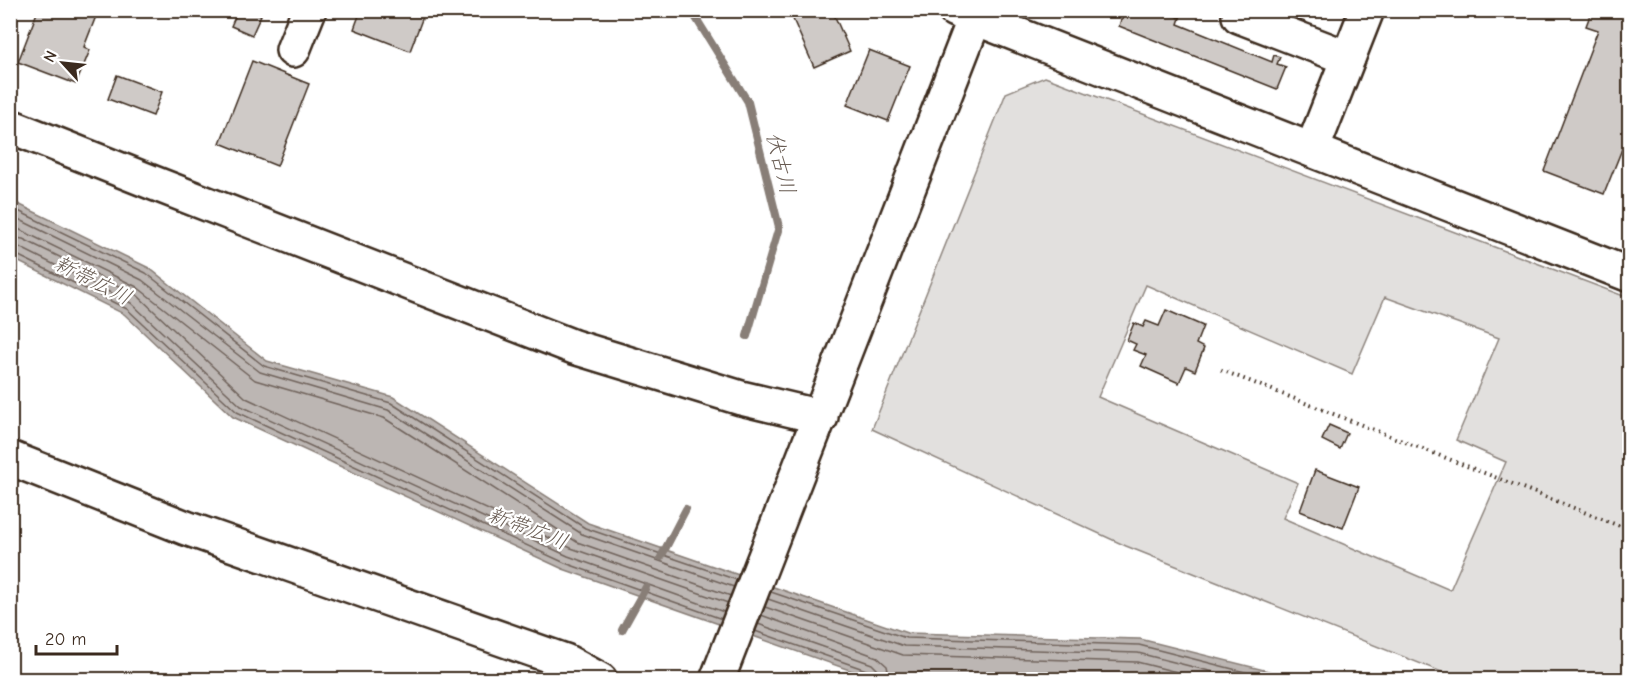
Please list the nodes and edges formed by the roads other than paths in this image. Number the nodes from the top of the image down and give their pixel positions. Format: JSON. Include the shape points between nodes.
{"nodes":[{"id":1,"x":309,"y":10,"type":"edge"},
{"id":2,"x":1241,"y":10,"type":"edge"},
{"id":3,"x":1367,"y":10,"type":"edge"},
{"id":4,"x":969,"y":13,"type":"edge"},
{"id":5,"x":293,"y":50,"type":"dead end"},
{"id":6,"x":1348,"y":58,"type":"junction"},
{"id":7,"x":10,"y":126,"type":"edge"},
{"id":8,"x":1312,"y":150,"type":"junction"},
{"id":9,"x":1629,"y":275,"type":"edge"},
{"id":10,"x":820,"y":417,"type":"junction"},
{"id":11,"x":10,"y":458,"type":"edge"},
{"id":12,"x":600,"y":680,"type":"edge"},
{"id":13,"x":717,"y":680,"type":"edge"}],
"edges":[{"from":1,"to":5,"type":"street"},
{"from":2,"to":6,"type":"street","via":[[1239,16]]},
{"from":3,"to":6,"type":"street"},
{"from":4,"to":8,"type":"street"},
{"from":4,"to":10,"type":"street"},
{"from":6,"to":8,"type":"street"},
{"from":7,"to":10,"type":"street","via":[[574,347],[741,398]]},
{"from":8,"to":9,"type":"street"},
{"from":10,"to":13,"type":"street"},
{"from":11,"to":12,"type":"street","via":[[186,528],[565,661]]}]}
